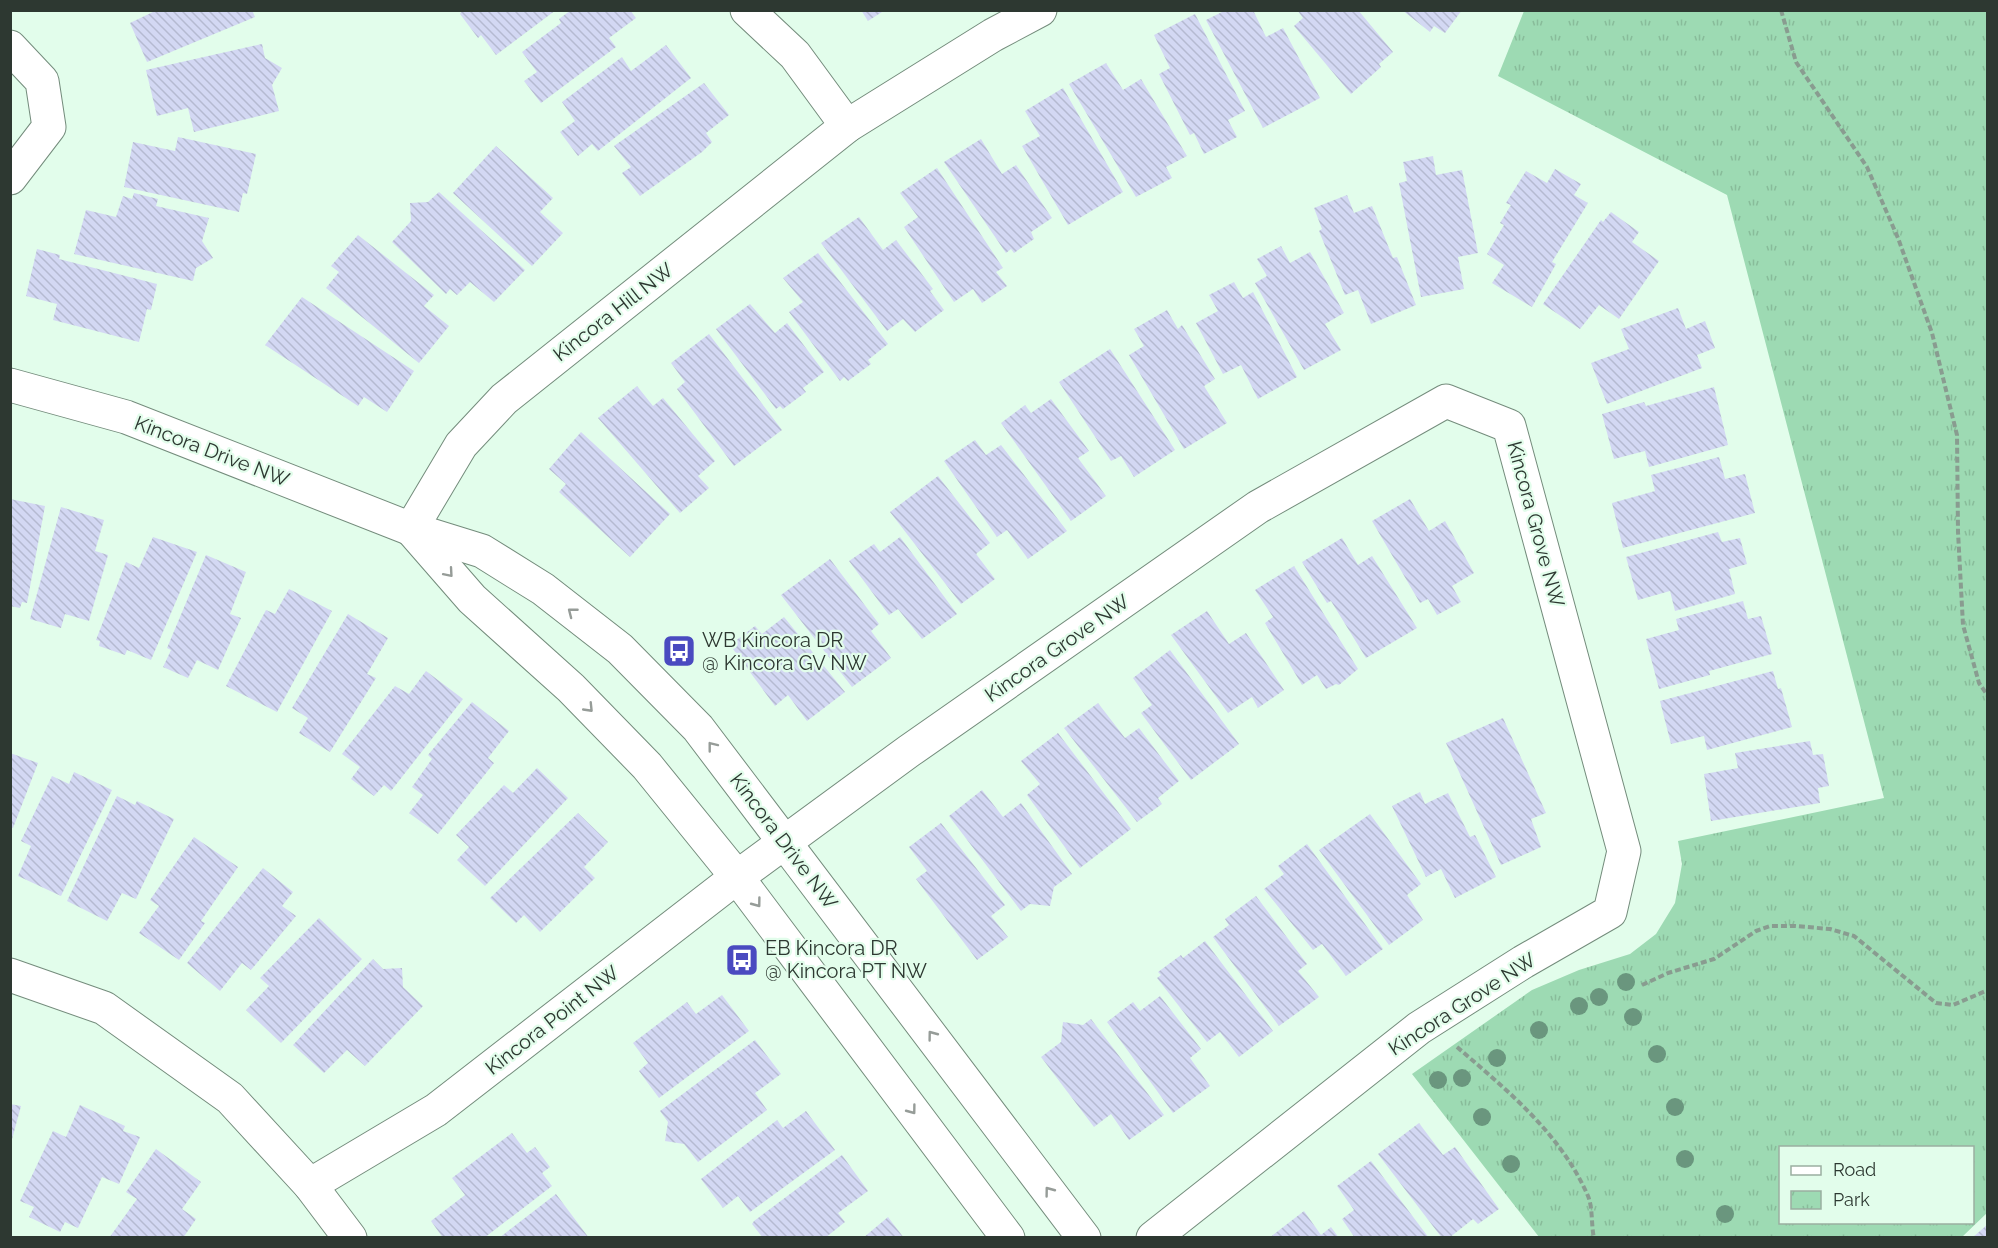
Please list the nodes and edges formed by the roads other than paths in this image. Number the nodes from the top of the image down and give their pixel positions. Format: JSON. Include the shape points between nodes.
{"nodes":[{"id":1,"x":747,"y":10,"type":"edge"},
{"id":2,"x":1041,"y":10,"type":"edge"},
{"id":3,"x":10,"y":47,"type":"edge"},
{"id":4,"x":847,"y":126,"type":"junction"},
{"id":5,"x":10,"y":178,"type":"edge"},
{"id":6,"x":10,"y":385,"type":"edge"},
{"id":7,"x":411,"y":529,"type":"junction"},
{"id":8,"x":786,"y":842,"type":"junction"},
{"id":9,"x":737,"y":876,"type":"junction"},
{"id":10,"x":10,"y":975,"type":"edge"},
{"id":11,"x":310,"y":1185,"type":"junction"},
{"id":12,"x":350,"y":1238,"type":"edge"},
{"id":13,"x":1008,"y":1238,"type":"edge"},
{"id":14,"x":1084,"y":1238,"type":"edge"},
{"id":15,"x":1153,"y":1238,"type":"edge"}],
"edges":[{"from":1,"to":4,"type":"street","via":[[795,55]]},
{"from":2,"to":4,"type":"street","name":"Kincora Hill NW","via":[[993,35]]},
{"from":3,"to":5,"type":"street","via":[[42,81],[49,127]]},
{"from":4,"to":7,"type":"street","name":"Kincora Hill NW","via":[[504,399],[461,445]]},
{"from":6,"to":7,"type":"street","name":"Kincora Drive NW","via":[[126,417]]},
{"from":8,"to":7,"type":"street","name":"Kincora Drive NW","one_way":true,"via":[[698,728],[620,649],[543,590],[482,551]]},
{"from":7,"to":9,"type":"street","name":"Kincora Drive NW","one_way":true,"via":[[472,599],[571,688],[646,766]]},
{"from":8,"to":9,"type":"street","name":"Kincora Point NW"},
{"from":14,"to":8,"type":"street","name":"Kincora Drive NW","one_way":true},
{"from":8,"to":15,"type":"street","name":"Kincora Grove NW","via":[[1258,507],[1446,401],[1509,426],[1624,850],[1610,912],[1419,1028]]},
{"from":9,"to":11,"type":"street","name":"Kincora Point NW","via":[[436,1110]]},
{"from":9,"to":13,"type":"street","name":"Kincora Drive NW","one_way":true},
{"from":10,"to":11,"type":"street","via":[[104,1008],[230,1098]]},
{"from":11,"to":12,"type":"street"}]}
